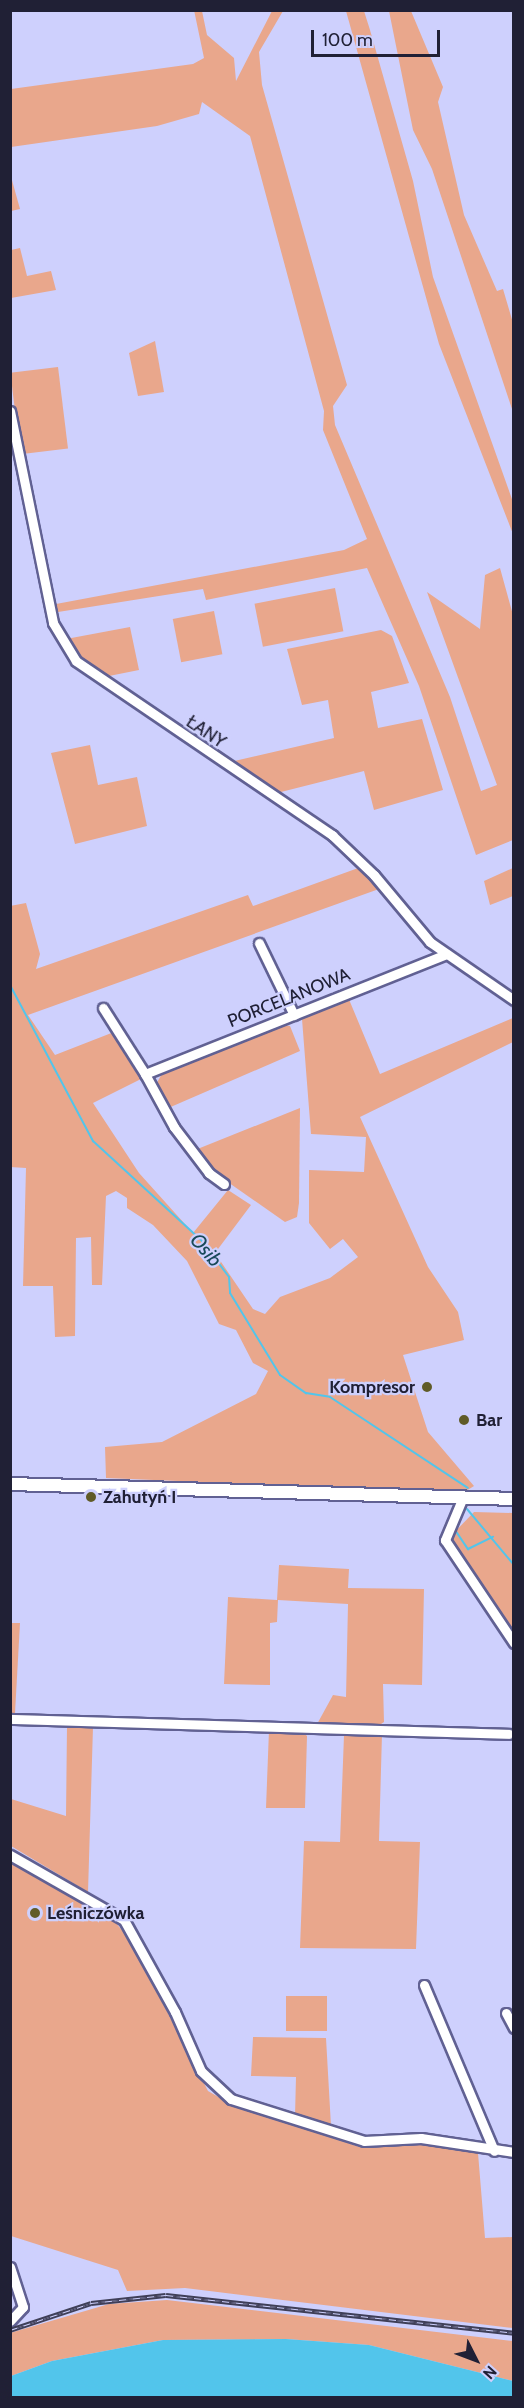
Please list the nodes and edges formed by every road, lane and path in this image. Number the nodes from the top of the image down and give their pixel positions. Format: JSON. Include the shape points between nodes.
{"nodes":[{"id":1,"x":10,"y":411,"type":"edge"},
{"id":2,"x":12,"y":422,"type":"edge"},
{"id":3,"x":259,"y":943,"type":"dead end"},
{"id":4,"x":446,"y":954,"type":"junction"},
{"id":5,"x":513,"y":1000,"type":"edge"},
{"id":6,"x":103,"y":1008,"type":"dead end"},
{"id":7,"x":294,"y":1015,"type":"junction"},
{"id":8,"x":145,"y":1074,"type":"junction"},
{"id":9,"x":224,"y":1184,"type":"dead end"},
{"id":10,"x":10,"y":1484,"type":"edge"},
{"id":11,"x":463,"y":1497,"type":"junction"},
{"id":12,"x":513,"y":1499,"type":"edge"},
{"id":13,"x":513,"y":1643,"type":"edge"},
{"id":14,"x":10,"y":1719,"type":"edge"},
{"id":15,"x":509,"y":1734,"type":"dead end"},
{"id":16,"x":10,"y":1855,"type":"edge"},
{"id":17,"x":424,"y":1985,"type":"dead end"},
{"id":18,"x":506,"y":2013,"type":"dead end"},
{"id":19,"x":513,"y":2028,"type":"edge"},
{"id":20,"x":494,"y":2151,"type":"junction"},
{"id":21,"x":513,"y":2152,"type":"edge"},
{"id":22,"x":10,"y":2267,"type":"edge"},
{"id":23,"x":10,"y":2321,"type":"edge"}],
"edges":[{"from":1,"to":2,"type":"street","name":"ŁANY"},
{"from":2,"to":4,"type":"street","name":"ŁANY","via":[[53,623],[76,661],[337,839]]},
{"from":3,"to":7,"type":"street"},
{"from":4,"to":5,"type":"street","name":"ŁANY"},
{"from":4,"to":7,"type":"street","name":"PORCELANOWA"},
{"from":6,"to":8,"type":"street"},
{"from":7,"to":8,"type":"street","name":"PORCELANOWA"},
{"from":8,"to":9,"type":"street","via":[[174,1127],[209,1173]]},
{"from":10,"to":11,"type":"main road"},
{"from":11,"to":12,"type":"main road"},
{"from":11,"to":13,"type":"street","via":[[445,1540]]},
{"from":14,"to":15,"type":"street"},
{"from":16,"to":20,"type":"street","via":[[124,1920],[175,2012],[201,2071],[217,2090],[347,2138],[421,2138]]},
{"from":17,"to":20,"type":"street"},
{"from":18,"to":19,"type":"street"},
{"from":20,"to":21,"type":"street"},
{"from":22,"to":23,"type":"street","via":[[23,2307]]}]}
